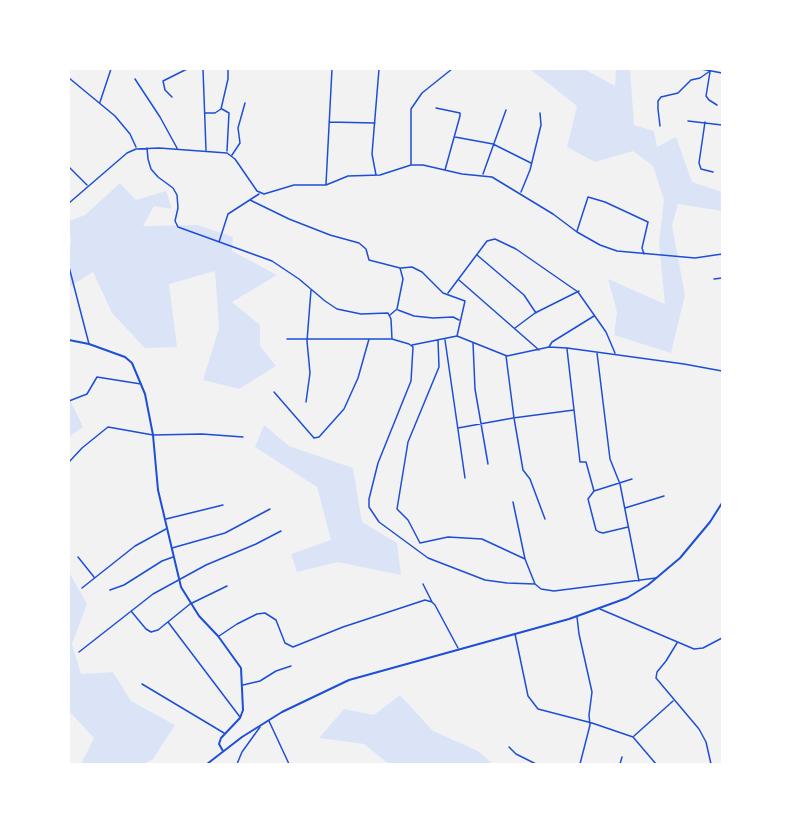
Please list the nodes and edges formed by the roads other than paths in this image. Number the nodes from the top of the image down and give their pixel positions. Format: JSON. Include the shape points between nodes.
{"nodes":[{"id":1,"x":111,"y":69,"type":"edge"},
{"id":2,"x":187,"y":69,"type":"edge"},
{"id":3,"x":203,"y":69,"type":"edge"},
{"id":4,"x":228,"y":69,"type":"edge"},
{"id":5,"x":332,"y":69,"type":"edge"},
{"id":6,"x":379,"y":69,"type":"edge"},
{"id":7,"x":452,"y":69,"type":"edge"},
{"id":8,"x":701,"y":69,"type":"edge"},
{"id":9,"x":708,"y":70,"type":"edge"},
{"id":10,"x":722,"y":73,"type":"edge"},
{"id":11,"x":69,"y":78,"type":"edge"},
{"id":12,"x":135,"y":79,"type":"dead end"},
{"id":13,"x":172,"y":97,"type":"dead end"},
{"id":14,"x":99,"y":103,"type":"junction"},
{"id":15,"x":244,"y":103,"type":"dead end"},
{"id":16,"x":717,"y":105,"type":"dead end"},
{"id":17,"x":436,"y":108,"type":"dead end"},
{"id":18,"x":221,"y":109,"type":"junction"},
{"id":19,"x":506,"y":110,"type":"dead end"},
{"id":20,"x":540,"y":112,"type":"dead end"},
{"id":21,"x":205,"y":113,"type":"junction"},
{"id":22,"x":688,"y":121,"type":"dead end"},
{"id":23,"x":328,"y":122,"type":"junction"},
{"id":24,"x":705,"y":122,"type":"junction"},
{"id":25,"x":376,"y":123,"type":"junction"},
{"id":26,"x":722,"y":125,"type":"edge"},
{"id":27,"x":660,"y":126,"type":"dead end"},
{"id":28,"x":454,"y":137,"type":"junction"},
{"id":29,"x":493,"y":144,"type":"junction"},
{"id":30,"x":147,"y":148,"type":"junction"},
{"id":31,"x":136,"y":149,"type":"junction"},
{"id":32,"x":178,"y":149,"type":"junction"},
{"id":33,"x":206,"y":151,"type":"junction"},
{"id":34,"x":227,"y":153,"type":"junction"},
{"id":35,"x":231,"y":156,"type":"junction"},
{"id":36,"x":531,"y":163,"type":"junction"},
{"id":37,"x":411,"y":165,"type":"junction"},
{"id":38,"x":69,"y":167,"type":"edge"},
{"id":39,"x":445,"y":170,"type":"junction"},
{"id":40,"x":713,"y":172,"type":"dead end"},
{"id":41,"x":376,"y":175,"type":"junction"},
{"id":42,"x":483,"y":175,"type":"junction"},
{"id":43,"x":326,"y":185,"type":"junction"},
{"id":44,"x":88,"y":186,"type":"junction"},
{"id":45,"x":260,"y":193,"type":"junction"},
{"id":46,"x":520,"y":193,"type":"junction"},
{"id":47,"x":250,"y":200,"type":"junction"},
{"id":48,"x":69,"y":203,"type":"edge"},
{"id":49,"x":577,"y":232,"type":"junction"},
{"id":50,"x":219,"y":242,"type":"junction"},
{"id":51,"x":644,"y":254,"type":"junction"},
{"id":52,"x":722,"y":254,"type":"edge"},
{"id":53,"x":477,"y":255,"type":"junction"},
{"id":54,"x":69,"y":267,"type":"edge"},
{"id":55,"x":400,"y":268,"type":"junction"},
{"id":56,"x":722,"y":278,"type":"edge"},
{"id":57,"x":458,"y":279,"type":"junction"},
{"id":58,"x":714,"y":279,"type":"dead end"},
{"id":59,"x":312,"y":289,"type":"junction"},
{"id":60,"x":578,"y":292,"type":"junction"},
{"id":61,"x":448,"y":293,"type":"junction"},
{"id":62,"x":397,"y":309,"type":"junction"},
{"id":63,"x":536,"y":313,"type":"junction"},
{"id":64,"x":390,"y":315,"type":"junction"},
{"id":65,"x":595,"y":315,"type":"junction"},
{"id":66,"x":460,"y":321,"type":"junction"},
{"id":67,"x":514,"y":328,"type":"junction"},
{"id":68,"x":457,"y":336,"type":"junction"},
{"id":69,"x":287,"y":339,"type":"dead end"},
{"id":70,"x":369,"y":339,"type":"junction"},
{"id":71,"x":392,"y":339,"type":"junction"},
{"id":72,"x":445,"y":339,"type":"junction"},
{"id":73,"x":69,"y":340,"type":"edge"},
{"id":74,"x":307,"y":340,"type":"junction"},
{"id":75,"x":438,"y":340,"type":"junction"},
{"id":76,"x":472,"y":342,"type":"junction"},
{"id":77,"x":89,"y":344,"type":"junction"},
{"id":78,"x":411,"y":345,"type":"junction"},
{"id":79,"x":549,"y":347,"type":"junction"},
{"id":80,"x":567,"y":348,"type":"junction"},
{"id":81,"x":539,"y":350,"type":"junction"},
{"id":82,"x":597,"y":352,"type":"junction"},
{"id":83,"x":615,"y":354,"type":"junction"},
{"id":84,"x":506,"y":355,"type":"junction"},
{"id":85,"x":722,"y":371,"type":"edge"},
{"id":86,"x":142,"y":384,"type":"junction"},
{"id":87,"x":274,"y":392,"type":"dead end"},
{"id":88,"x":69,"y":401,"type":"edge"},
{"id":89,"x":306,"y":402,"type":"dead end"},
{"id":90,"x":574,"y":410,"type":"junction"},
{"id":91,"x":513,"y":418,"type":"junction"},
{"id":92,"x":481,"y":423,"type":"junction"},
{"id":93,"x":457,"y":428,"type":"junction"},
{"id":94,"x":153,"y":435,"type":"junction"},
{"id":95,"x":243,"y":437,"type":"dead end"},
{"id":96,"x":69,"y":462,"type":"edge"},
{"id":97,"x":488,"y":464,"type":"dead end"},
{"id":98,"x":465,"y":478,"type":"dead end"},
{"id":99,"x":632,"y":479,"type":"dead end"},
{"id":100,"x":620,"y":484,"type":"junction"},
{"id":101,"x":594,"y":491,"type":"junction"},
{"id":102,"x":664,"y":496,"type":"dead end"},
{"id":103,"x":513,"y":502,"type":"dead end"},
{"id":104,"x":722,"y":504,"type":"edge"},
{"id":105,"x":223,"y":505,"type":"dead end"},
{"id":106,"x":625,"y":508,"type":"junction"},
{"id":107,"x":270,"y":509,"type":"dead end"},
{"id":108,"x":165,"y":519,"type":"junction"},
{"id":109,"x":544,"y":519,"type":"dead end"},
{"id":110,"x":629,"y":527,"type":"junction"},
{"id":111,"x":166,"y":529,"type":"junction"},
{"id":112,"x":281,"y":531,"type":"dead end"},
{"id":113,"x":171,"y":548,"type":"junction"},
{"id":114,"x":78,"y":557,"type":"dead end"},
{"id":115,"x":173,"y":557,"type":"junction"},
{"id":116,"x":525,"y":559,"type":"junction"},
{"id":117,"x":95,"y":578,"type":"junction"},
{"id":118,"x":657,"y":578,"type":"junction"},
{"id":119,"x":179,"y":579,"type":"junction"},
{"id":120,"x":639,"y":581,"type":"junction"},
{"id":121,"x":423,"y":584,"type":"dead end"},
{"id":122,"x":535,"y":584,"type":"junction"},
{"id":123,"x":227,"y":586,"type":"dead end"},
{"id":124,"x":82,"y":588,"type":"dead end"},
{"id":125,"x":110,"y":590,"type":"dead end"},
{"id":126,"x":432,"y":602,"type":"junction"},
{"id":127,"x":190,"y":604,"type":"junction"},
{"id":128,"x":600,"y":609,"type":"junction"},
{"id":129,"x":131,"y":611,"type":"junction"},
{"id":130,"x":577,"y":616,"type":"junction"},
{"id":131,"x":168,"y":622,"type":"junction"},
{"id":132,"x":515,"y":634,"type":"junction"},
{"id":133,"x":218,"y":636,"type":"junction"},
{"id":134,"x":722,"y":638,"type":"edge"},
{"id":135,"x":677,"y":643,"type":"junction"},
{"id":136,"x":459,"y":649,"type":"junction"},
{"id":137,"x":79,"y":652,"type":"dead end"},
{"id":138,"x":291,"y":666,"type":"dead end"},
{"id":139,"x":142,"y":684,"type":"dead end"},
{"id":140,"x":243,"y":685,"type":"junction"},
{"id":141,"x":674,"y":700,"type":"junction"},
{"id":142,"x":240,"y":718,"type":"junction"},
{"id":143,"x":268,"y":720,"type":"junction"},
{"id":144,"x":590,"y":722,"type":"junction"},
{"id":145,"x":262,"y":723,"type":"junction"},
{"id":146,"x":224,"y":733,"type":"junction"},
{"id":147,"x":633,"y":737,"type":"junction"},
{"id":148,"x":509,"y":747,"type":"dead end"},
{"id":149,"x":223,"y":751,"type":"junction"},
{"id":150,"x":622,"y":757,"type":"dead end"},
{"id":151,"x":207,"y":764,"type":"edge"},
{"id":152,"x":237,"y":764,"type":"edge"},
{"id":153,"x":289,"y":764,"type":"edge"},
{"id":154,"x":536,"y":764,"type":"edge"},
{"id":155,"x":580,"y":764,"type":"edge"},
{"id":156,"x":620,"y":764,"type":"edge"},
{"id":157,"x":656,"y":764,"type":"edge"},
{"id":158,"x":711,"y":764,"type":"edge"}],
"edges":[{"from":1,"to":14,"type":"street"},
{"from":2,"to":13,"type":"street","via":[[163,81]]},
{"from":3,"to":21,"type":"street"},
{"from":4,"to":18,"type":"street"},
{"from":5,"to":23,"type":"street"},
{"from":6,"to":25,"type":"street"},
{"from":7,"to":37,"type":"street","via":[[422,93],[411,109]]},
{"from":8,"to":9,"type":"street"},
{"from":9,"to":10,"type":"street"},
{"from":9,"to":16,"type":"street","via":[[706,96]]},
{"from":9,"to":27,"type":"street","via":[[678,93],[661,97]]},
{"from":11,"to":14,"type":"street"},
{"from":12,"to":32,"type":"street"},
{"from":14,"to":31,"type":"street","via":[[130,134]]},
{"from":15,"to":35,"type":"street","via":[[238,128],[240,143]]},
{"from":17,"to":28,"type":"street","via":[[460,113]]},
{"from":18,"to":21,"type":"street"},
{"from":18,"to":34,"type":"street","via":[[229,113]]},
{"from":19,"to":29,"type":"street"},
{"from":20,"to":36,"type":"street","via":[[541,125]]},
{"from":21,"to":33,"type":"street"},
{"from":22,"to":24,"type":"street"},
{"from":23,"to":25,"type":"street"},
{"from":23,"to":43,"type":"street"},
{"from":24,"to":26,"type":"street"},
{"from":24,"to":40,"type":"street","via":[[699,163],[700,169]]},
{"from":25,"to":41,"type":"street","via":[[372,154]]},
{"from":28,"to":29,"type":"street"},
{"from":28,"to":39,"type":"street"},
{"from":29,"to":36,"type":"street"},
{"from":29,"to":42,"type":"street"},
{"from":30,"to":31,"type":"street"},
{"from":30,"to":32,"type":"street"},
{"from":30,"to":50,"type":"street","via":[[151,169],[177,195],[178,227]]},
{"from":31,"to":44,"type":"street"},
{"from":32,"to":33,"type":"street"},
{"from":33,"to":34,"type":"street"},
{"from":34,"to":35,"type":"street"},
{"from":35,"to":45,"type":"street"},
{"from":36,"to":46,"type":"street"},
{"from":37,"to":39,"type":"street"},
{"from":37,"to":41,"type":"street"},
{"from":38,"to":44,"type":"street"},
{"from":39,"to":42,"type":"street"},
{"from":41,"to":43,"type":"street","via":[[348,176]]},
{"from":42,"to":46,"type":"street"},
{"from":43,"to":45,"type":"street","via":[[294,185]]},
{"from":44,"to":48,"type":"street"},
{"from":45,"to":47,"type":"street"},
{"from":46,"to":49,"type":"street"},
{"from":47,"to":50,"type":"street","via":[[228,214]]},
{"from":47,"to":55,"type":"street","via":[[330,236],[359,243],[369,260]]},
{"from":49,"to":51,"type":"street","via":[[617,251]]},
{"from":49,"to":51,"type":"street","via":[[588,197],[605,202],[648,222]]},
{"from":50,"to":59,"type":"street","via":[[272,261]]},
{"from":51,"to":52,"type":"street","via":[[695,258]]},
{"from":53,"to":57,"type":"street"},
{"from":53,"to":60,"type":"street","via":[[487,241],[495,239]]},
{"from":53,"to":63,"type":"street","via":[[524,295]]},
{"from":54,"to":77,"type":"street"},
{"from":55,"to":61,"type":"street","via":[[412,267],[422,272],[443,293]]},
{"from":55,"to":62,"type":"street","via":[[403,279]]},
{"from":56,"to":58,"type":"street"},
{"from":57,"to":61,"type":"street"},
{"from":57,"to":67,"type":"street"},
{"from":59,"to":64,"type":"street","via":[[329,304],[349,313]]},
{"from":59,"to":74,"type":"street"},
{"from":60,"to":63,"type":"street"},
{"from":60,"to":65,"type":"street"},
{"from":61,"to":66,"type":"street","via":[[465,301]]},
{"from":62,"to":64,"type":"street"},
{"from":62,"to":66,"type":"street","via":[[414,316],[453,317]]},
{"from":63,"to":67,"type":"street"},
{"from":64,"to":71,"type":"street"},
{"from":65,"to":79,"type":"street"},
{"from":65,"to":83,"type":"street"},
{"from":66,"to":68,"type":"street"},
{"from":67,"to":81,"type":"street"},
{"from":68,"to":72,"type":"street"},
{"from":68,"to":76,"type":"street"},
{"from":69,"to":74,"type":"street"},
{"from":70,"to":71,"type":"street"},
{"from":70,"to":74,"type":"street"},
{"from":70,"to":87,"type":"street","via":[[344,409],[318,437],[314,438]]},
{"from":71,"to":78,"type":"street"},
{"from":72,"to":75,"type":"street"},
{"from":72,"to":93,"type":"street"},
{"from":73,"to":77,"type":"main road"},
{"from":74,"to":89,"type":"street","via":[[310,373]]},
{"from":75,"to":78,"type":"street"},
{"from":75,"to":116,"type":"street","via":[[439,368],[408,442],[397,509],[420,543],[448,537],[482,539]]},
{"from":76,"to":84,"type":"street"},
{"from":76,"to":92,"type":"street"},
{"from":77,"to":86,"type":"main road","via":[[125,357]]},
{"from":78,"to":122,"type":"street","via":[[411,381],[378,464],[369,507],[379,522],[428,558],[485,580]]},
{"from":79,"to":80,"type":"street"},
{"from":79,"to":81,"type":"street"},
{"from":80,"to":82,"type":"street"},
{"from":80,"to":90,"type":"street"},
{"from":81,"to":84,"type":"street"},
{"from":82,"to":83,"type":"street"},
{"from":82,"to":100,"type":"street","via":[[610,459]]},
{"from":83,"to":85,"type":"street"},
{"from":84,"to":91,"type":"street"},
{"from":86,"to":88,"type":"street","via":[[97,377],[87,394]]},
{"from":86,"to":94,"type":"main road"},
{"from":90,"to":91,"type":"street"},
{"from":90,"to":101,"type":"street","via":[[580,462],[586,462]]},
{"from":91,"to":92,"type":"street"},
{"from":91,"to":109,"type":"street","via":[[523,470]]},
{"from":92,"to":93,"type":"street"},
{"from":92,"to":97,"type":"street"},
{"from":93,"to":98,"type":"street"},
{"from":94,"to":95,"type":"street"},
{"from":94,"to":96,"type":"street","via":[[108,427]]},
{"from":94,"to":108,"type":"main road"},
{"from":99,"to":100,"type":"street"},
{"from":100,"to":101,"type":"street"},
{"from":100,"to":106,"type":"street"},
{"from":101,"to":110,"type":"street","via":[[588,499],[596,530],[603,533]]},
{"from":102,"to":106,"type":"street"},
{"from":103,"to":116,"type":"street"},
{"from":104,"to":118,"type":"main road","via":[[696,540]]},
{"from":105,"to":108,"type":"street"},
{"from":106,"to":110,"type":"street"},
{"from":107,"to":113,"type":"street","via":[[225,533]]},
{"from":108,"to":111,"type":"main road"},
{"from":110,"to":120,"type":"street"},
{"from":111,"to":113,"type":"main road"},
{"from":111,"to":117,"type":"street","via":[[135,546]]},
{"from":112,"to":119,"type":"street"},
{"from":113,"to":115,"type":"main road"},
{"from":114,"to":117,"type":"street"},
{"from":115,"to":119,"type":"main road"},
{"from":115,"to":125,"type":"street"},
{"from":116,"to":122,"type":"street"},
{"from":117,"to":124,"type":"street"},
{"from":118,"to":120,"type":"street"},
{"from":118,"to":128,"type":"main road"},
{"from":119,"to":127,"type":"main road"},
{"from":119,"to":129,"type":"street"},
{"from":120,"to":122,"type":"street","via":[[554,591]]},
{"from":121,"to":126,"type":"street"},
{"from":123,"to":127,"type":"street"},
{"from":126,"to":133,"type":"street","via":[[411,603],[293,647],[285,643],[276,620],[265,613]]},
{"from":126,"to":136,"type":"street"},
{"from":127,"to":131,"type":"street"},
{"from":127,"to":133,"type":"main road"},
{"from":128,"to":130,"type":"main road"},
{"from":128,"to":135,"type":"street"},
{"from":129,"to":131,"type":"street","via":[[151,632]]},
{"from":129,"to":137,"type":"street"},
{"from":130,"to":132,"type":"main road"},
{"from":130,"to":144,"type":"street","via":[[591,685]]},
{"from":131,"to":142,"type":"street"},
{"from":132,"to":136,"type":"main road"},
{"from":132,"to":144,"type":"street","via":[[528,696],[538,709]]},
{"from":133,"to":140,"type":"main road","via":[[239,664]]},
{"from":134,"to":135,"type":"street","via":[[703,648]]},
{"from":135,"to":141,"type":"street","via":[[656,675]]},
{"from":136,"to":143,"type":"main road","via":[[349,681]]},
{"from":138,"to":140,"type":"street"},
{"from":139,"to":146,"type":"street"},
{"from":140,"to":142,"type":"main road"},
{"from":141,"to":147,"type":"street"},
{"from":141,"to":158,"type":"street","via":[[699,729]]},
{"from":142,"to":146,"type":"main road"},
{"from":143,"to":145,"type":"main road"},
{"from":143,"to":153,"type":"street"},
{"from":144,"to":147,"type":"street"},
{"from":144,"to":155,"type":"street"},
{"from":145,"to":149,"type":"main road"},
{"from":145,"to":152,"type":"street"},
{"from":146,"to":149,"type":"main road","via":[[219,741]]},
{"from":147,"to":157,"type":"street"},
{"from":148,"to":154,"type":"street"},
{"from":149,"to":151,"type":"main road"},
{"from":150,"to":156,"type":"street"}]}
